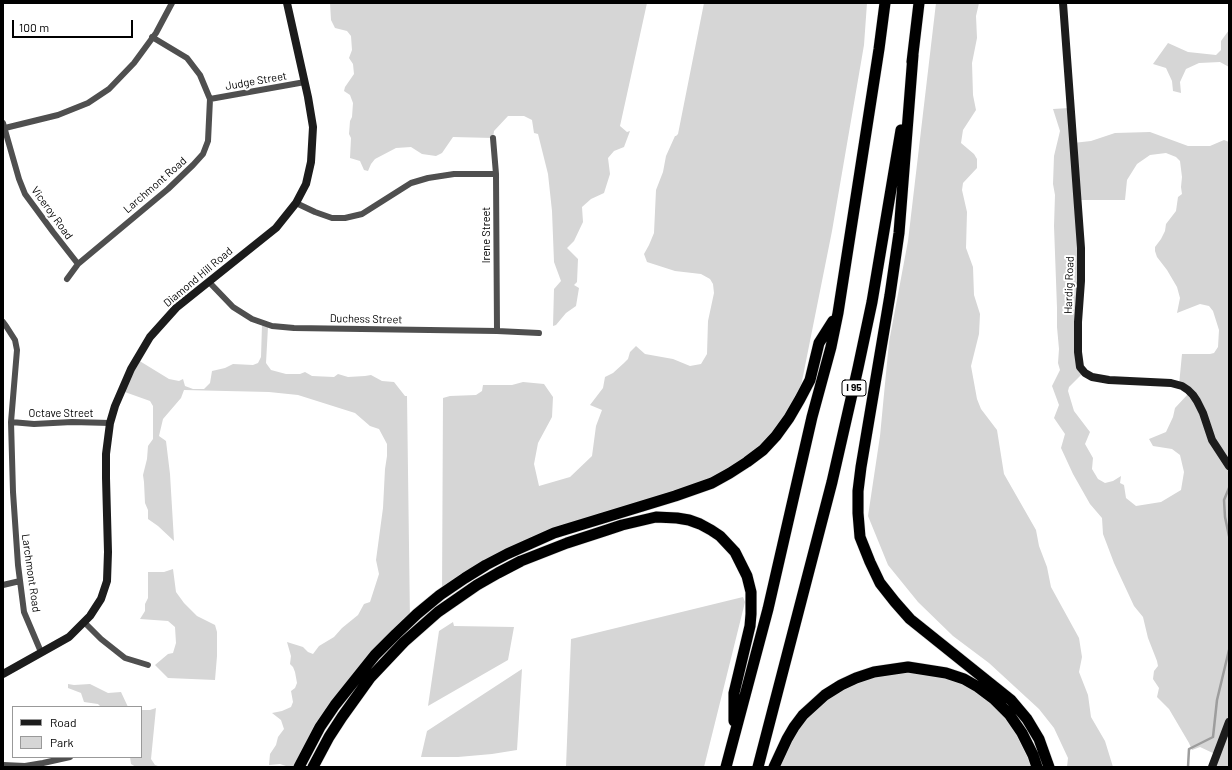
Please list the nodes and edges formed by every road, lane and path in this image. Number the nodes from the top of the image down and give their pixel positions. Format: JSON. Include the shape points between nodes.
{"nodes":[{"id":1,"x":172,"y":3,"type":"edge"},
{"id":2,"x":287,"y":3,"type":"edge"},
{"id":3,"x":885,"y":3,"type":"edge"},
{"id":4,"x":919,"y":3,"type":"edge"},
{"id":5,"x":1063,"y":3,"type":"edge"},
{"id":6,"x":152,"y":37,"type":"junction"},
{"id":7,"x":913,"y":55,"type":"junction"},
{"id":8,"x":305,"y":82,"type":"junction"},
{"id":9,"x":210,"y":99,"type":"junction"},
{"id":10,"x":4,"y":126,"type":"edge"},
{"id":11,"x":493,"y":138,"type":"dead end"},
{"id":12,"x":496,"y":174,"type":"junction"},
{"id":13,"x":296,"y":203,"type":"junction"},
{"id":14,"x":78,"y":264,"type":"junction"},
{"id":15,"x":67,"y":279,"type":"dead end"},
{"id":16,"x":209,"y":282,"type":"junction"},
{"id":17,"x":838,"y":314,"type":"junction"},
{"id":18,"x":3,"y":322,"type":"edge"},
{"id":19,"x":497,"y":331,"type":"junction"},
{"id":20,"x":539,"y":333,"type":"dead end"},
{"id":21,"x":11,"y":422,"type":"junction"},
{"id":22,"x":110,"y":423,"type":"junction"},
{"id":23,"x":1229,"y":466,"type":"edge"},
{"id":24,"x":20,"y":581,"type":"junction"},
{"id":25,"x":3,"y":585,"type":"edge"},
{"id":26,"x":84,"y":622,"type":"junction"},
{"id":27,"x":41,"y":652,"type":"junction"},
{"id":28,"x":148,"y":665,"type":"dead end"},
{"id":29,"x":3,"y":674,"type":"edge"},
{"id":30,"x":1229,"y":722,"type":"edge"},
{"id":31,"x":734,"y":736,"type":"junction"},
{"id":32,"x":66,"y":758,"type":"edge"},
{"id":33,"x":3,"y":765,"type":"edge"},
{"id":34,"x":299,"y":767,"type":"edge"},
{"id":35,"x":313,"y":767,"type":"edge"},
{"id":36,"x":726,"y":767,"type":"edge"},
{"id":37,"x":758,"y":767,"type":"edge"},
{"id":38,"x":774,"y":767,"type":"edge"},
{"id":39,"x":1037,"y":767,"type":"edge"},
{"id":40,"x":1048,"y":767,"type":"edge"},
{"id":41,"x":1212,"y":767,"type":"edge"}],
"edges":[{"from":1,"to":6,"type":"street"},
{"from":2,"to":8,"type":"street","name":"Diamond Hill Road"},
{"from":3,"to":17,"type":"highway"},
{"from":4,"to":7,"type":"highway","number":"I 95"},
{"from":5,"to":23,"type":"street","name":"Hardig Road","via":[[1082,260],[1078,352],[1080,367],[1092,377],[1182,386],[1197,401],[1212,440]]},
{"from":6,"to":9,"type":"street","name":"Larchmont Road","via":[[187,58],[200,75]]},
{"from":6,"to":10,"type":"street","via":[[134,63],[114,84],[88,103],[58,115]]},
{"from":7,"to":37,"type":"highway","number":"I 95","via":[[872,302],[858,368],[832,482]]},
{"from":7,"to":40,"type":"highway","via":[[899,228],[858,490],[860,536],[880,583],[895,602],[910,619],[1011,700],[1039,739]]},
{"from":8,"to":9,"type":"street","name":"Judge Street"},
{"from":8,"to":13,"type":"street","name":"Diamond Hill Road","via":[[313,127],[311,162],[306,184]]},
{"from":9,"to":14,"type":"street","name":"Larchmont Road","via":[[208,141],[202,154],[168,189]]},
{"from":10,"to":14,"type":"street","name":"Viceroy Road","via":[[25,194]]},
{"from":11,"to":12,"type":"street","name":"Irene Street"},
{"from":12,"to":13,"type":"street","via":[[454,174],[428,178],[411,183],[362,214],[345,218],[332,218]]},
{"from":12,"to":19,"type":"street","name":"Irene Street"},
{"from":13,"to":16,"type":"street","name":"Diamond Hill Road","via":[[276,228]]},
{"from":14,"to":15,"type":"street","name":"Larchmont Road"},
{"from":16,"to":19,"type":"street","name":"Duchess Street","via":[[233,307],[252,319],[272,326]]},
{"from":16,"to":22,"type":"street","name":"Diamond Hill Road","via":[[176,308],[150,337],[131,369]]},
{"from":17,"to":31,"type":"highway","via":[[768,609]]},
{"from":17,"to":34,"type":"highway","via":[[819,344],[810,380],[800,399],[776,436],[763,450],[712,483],[554,533],[507,554],[440,595],[375,655],[320,727]]},
{"from":18,"to":21,"type":"street","name":"Larchmont Road","via":[[15,340],[17,350]]},
{"from":19,"to":20,"type":"street","name":"Duchess Street"},
{"from":21,"to":22,"type":"street","name":"Octave Street"},
{"from":21,"to":24,"type":"street","name":"Larchmont Road"},
{"from":22,"to":26,"type":"street","name":"Diamond Hill Road","via":[[106,454],[107,581],[101,599]]},
{"from":24,"to":25,"type":"street"},
{"from":24,"to":27,"type":"street","name":"Larchmont Road","via":[[24,612]]},
{"from":26,"to":27,"type":"street","name":"Diamond Hill Road","via":[[69,637]]},
{"from":26,"to":28,"type":"street","via":[[125,658]]},
{"from":27,"to":29,"type":"street","name":"Diamond Hill Road"},
{"from":30,"to":41,"type":"street"},
{"from":31,"to":35,"type":"highway","via":[[734,693],[751,614],[751,592],[747,576],[735,552],[711,530],[689,520],[656,517],[606,530],[521,561],[477,585],[438,612],[404,642],[370,678],[342,717]]},
{"from":31,"to":36,"type":"highway"},
{"from":32,"to":33,"type":"street","via":[[25,766]]},
{"from":38,"to":39,"type":"highway","via":[[794,727],[825,695],[856,678],[874,672],[908,667],[946,673],[964,679],[994,698],[1022,732]]}]}
